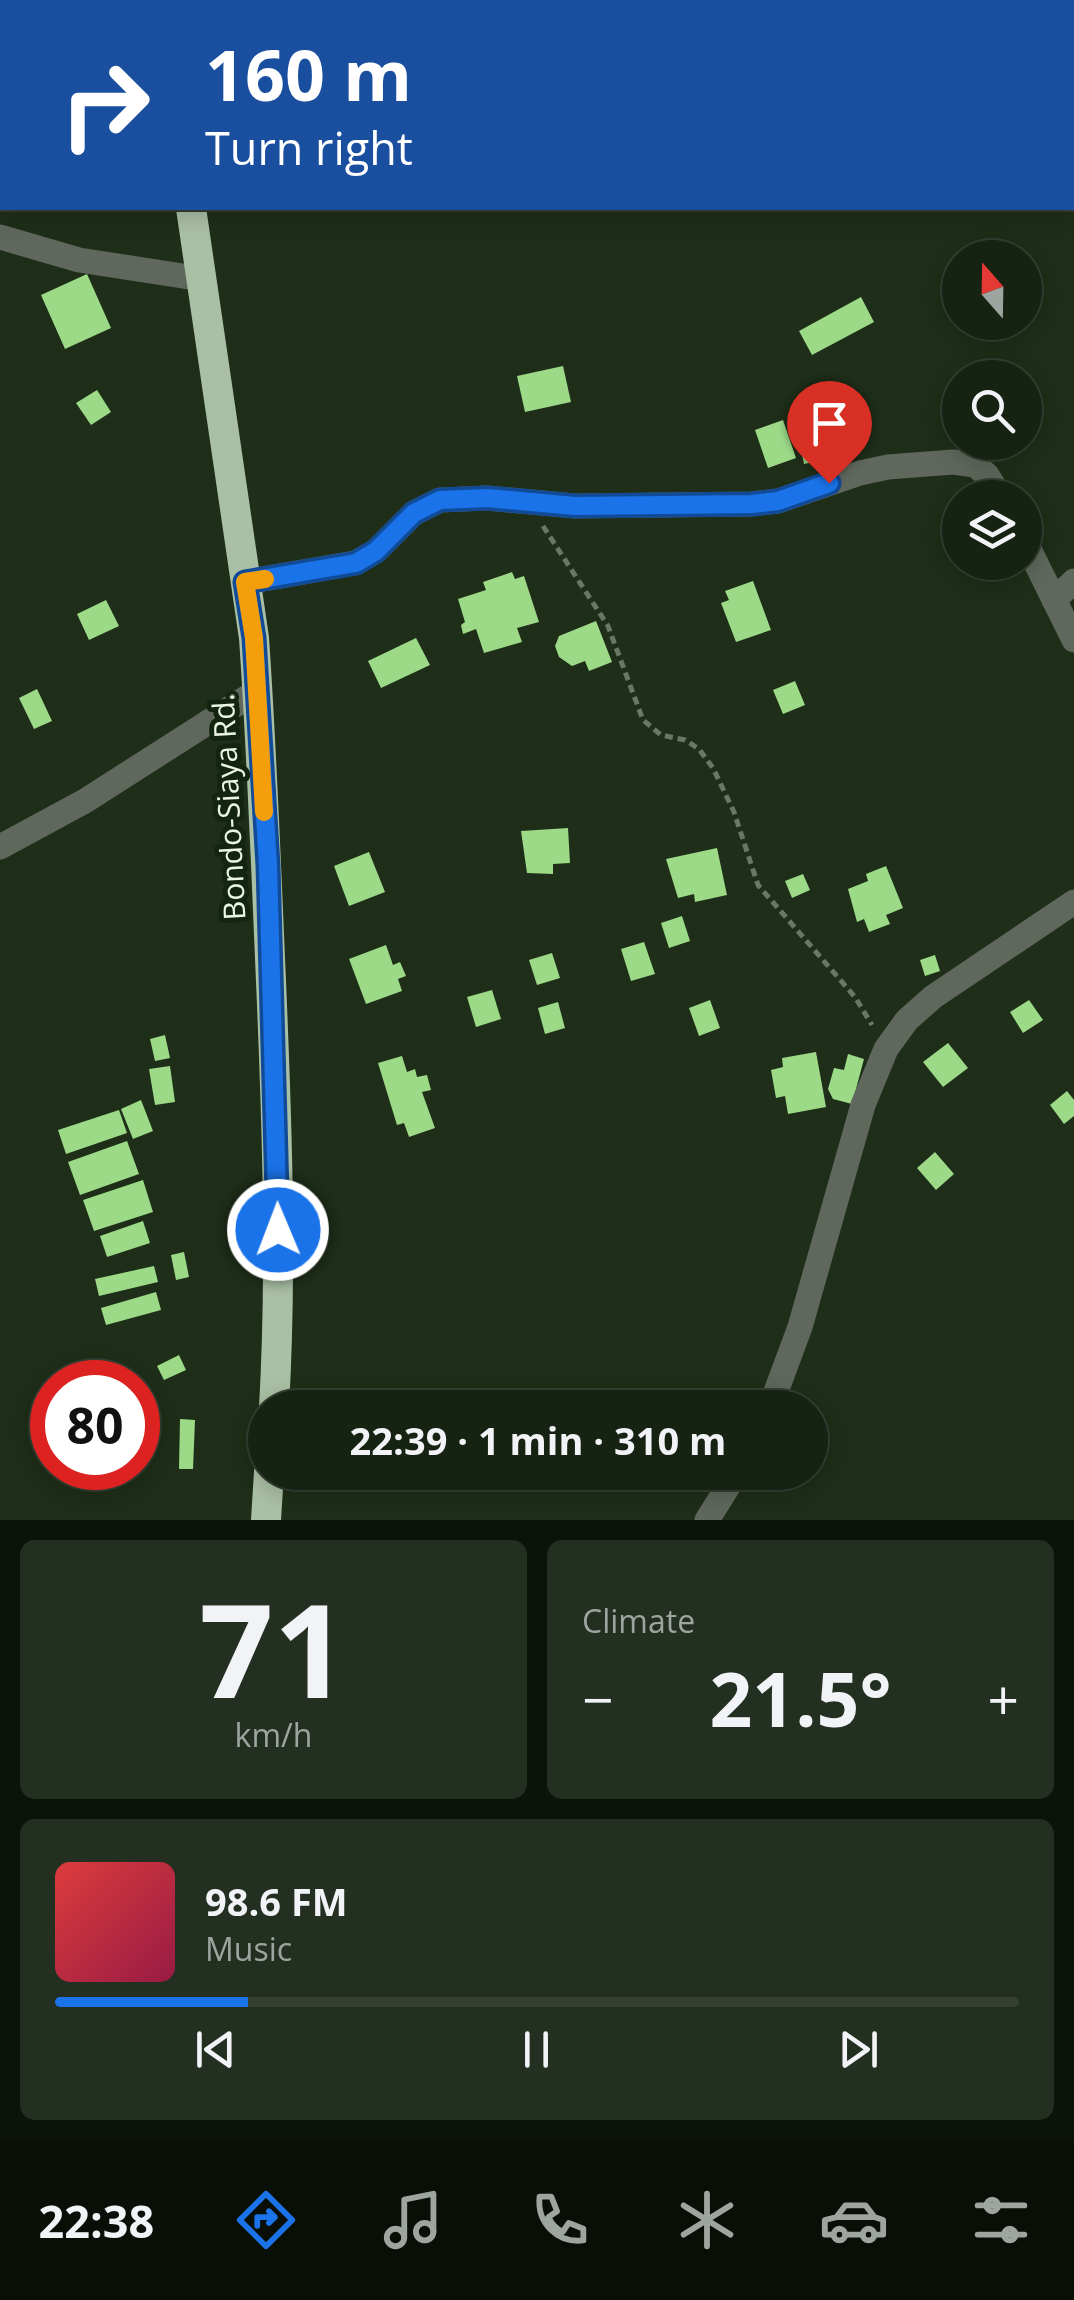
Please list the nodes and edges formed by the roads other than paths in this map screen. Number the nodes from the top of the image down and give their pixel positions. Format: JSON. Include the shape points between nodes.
{"nodes":[{"id":1,"x":191,"y":210,"type":"edge"},
{"id":2,"x":0,"y":237,"type":"edge"},
{"id":3,"x":202,"y":279,"type":"junction"},
{"id":4,"x":990,"y":480,"type":"edge"},
{"id":5,"x":1042,"y":575,"type":"edge"},
{"id":6,"x":1074,"y":581,"type":"edge"},
{"id":7,"x":245,"y":582,"type":"junction"},
{"id":8,"x":1054,"y":600,"type":"junction"},
{"id":9,"x":1074,"y":640,"type":"edge"},
{"id":10,"x":257,"y":691,"type":"junction"},
{"id":11,"x":0,"y":847,"type":"edge"},
{"id":12,"x":1074,"y":902,"type":"edge"},
{"id":13,"x":274,"y":1390,"type":"edge"},
{"id":14,"x":777,"y":1390,"type":"edge"},
{"id":15,"x":268,"y":1490,"type":"edge"},
{"id":16,"x":725,"y":1490,"type":"edge"},
{"id":17,"x":266,"y":1520,"type":"edge"},
{"id":18,"x":706,"y":1520,"type":"edge"}],
"edges":[{"from":1,"to":3,"type":"highway","name":"Bondo-Siaya Rd."},
{"from":2,"to":3,"type":"street","via":[[79,260]]},
{"from":3,"to":7,"type":"highway","name":"Bondo-Siaya Rd."},
{"from":4,"to":7,"type":"street","via":[[975,464],[953,462],[888,467],[752,504],[440,500],[414,513],[356,563]]},
{"from":5,"to":8,"type":"street"},
{"from":6,"to":8,"type":"street"},
{"from":7,"to":10,"type":"highway","name":"Bondo-Siaya Rd."},
{"from":8,"to":9,"type":"street"},
{"from":10,"to":11,"type":"street"},
{"from":10,"to":13,"type":"highway","name":"Bondo-Siaya Rd.","via":[[275,1090]]},
{"from":12,"to":14,"type":"street","via":[[933,997],[886,1049],[863,1104]]},
{"from":15,"to":17,"type":"highway"},
{"from":16,"to":18,"type":"street"}]}
